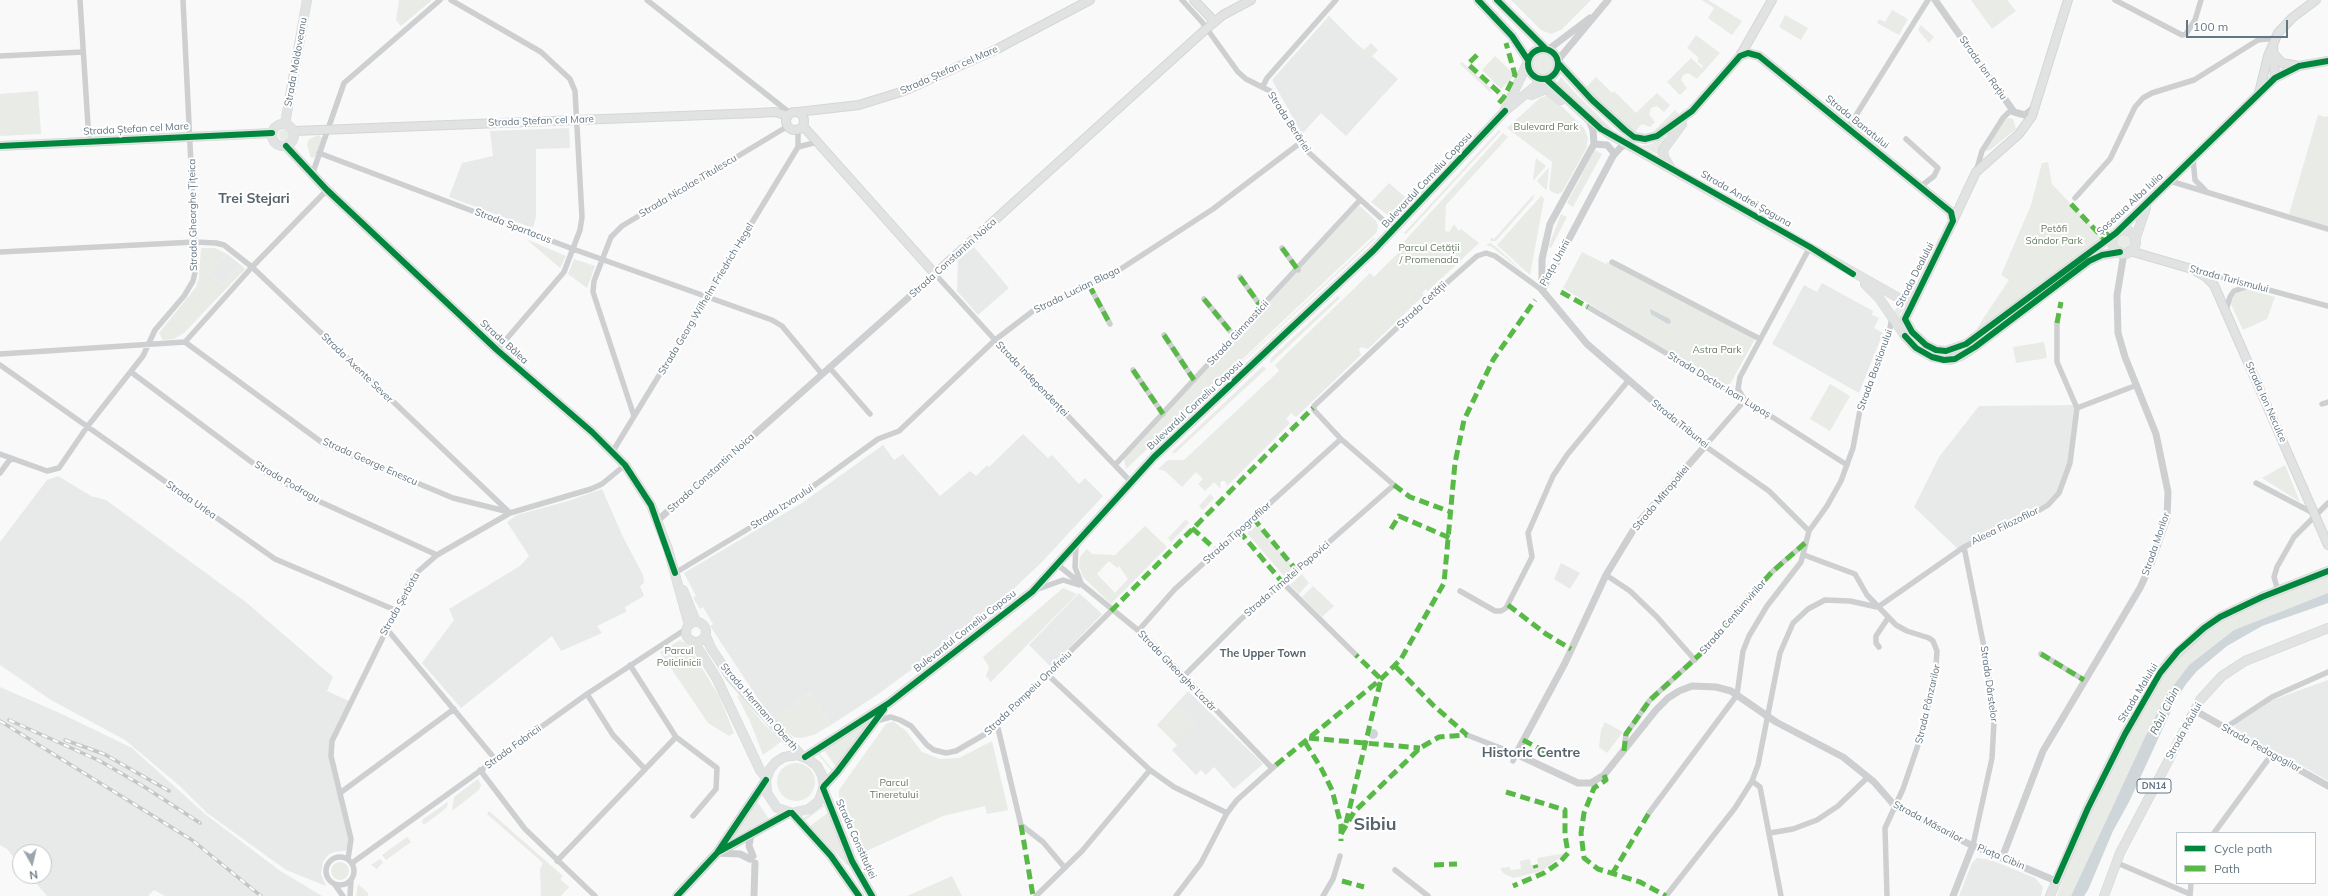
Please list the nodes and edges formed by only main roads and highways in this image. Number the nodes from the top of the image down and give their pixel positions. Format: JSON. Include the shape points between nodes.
{"nodes":[{"id":1,"x":307,"y":0,"type":"edge"},
{"id":2,"x":1090,"y":0,"type":"edge"},
{"id":3,"x":1194,"y":0,"type":"edge"},
{"id":4,"x":1251,"y":0,"type":"edge"},
{"id":5,"x":1478,"y":0,"type":"edge"},
{"id":6,"x":1497,"y":0,"type":"edge"},
{"id":7,"x":1772,"y":0,"type":"edge"},
{"id":8,"x":2068,"y":0,"type":"edge"},
{"id":9,"x":2315,"y":0,"type":"edge"},
{"id":10,"x":1215,"y":22,"type":"junction"},
{"id":11,"x":2274,"y":41,"type":"junction"},
{"id":12,"x":1547,"y":49,"type":"junction"},
{"id":13,"x":2274,"y":54,"type":"junction"},
{"id":14,"x":1740,"y":56,"type":"junction"},
{"id":15,"x":1558,"y":61,"type":"junction"},
{"id":16,"x":2328,"y":61,"type":"edge"},
{"id":17,"x":1527,"y":62,"type":"junction"},
{"id":18,"x":2299,"y":66,"type":"junction"},
{"id":19,"x":2275,"y":78,"type":"junction"},
{"id":20,"x":1545,"y":79,"type":"junction"},
{"id":21,"x":2259,"y":93,"type":"junction"},
{"id":22,"x":1516,"y":102,"type":"junction"},
{"id":23,"x":1575,"y":107,"type":"junction"},
{"id":24,"x":1505,"y":111,"type":"junction"},
{"id":25,"x":1692,"y":111,"type":"junction"},
{"id":26,"x":792,"y":114,"type":"junction"},
{"id":27,"x":285,"y":124,"type":"junction"},
{"id":28,"x":800,"y":128,"type":"junction"},
{"id":29,"x":294,"y":131,"type":"junction"},
{"id":30,"x":272,"y":132,"type":"junction"},
{"id":31,"x":0,"y":146,"type":"edge"},
{"id":32,"x":286,"y":146,"type":"junction"},
{"id":33,"x":1671,"y":168,"type":"junction"},
{"id":34,"x":2149,"y":203,"type":"junction"},
{"id":35,"x":1954,"y":221,"type":"junction"},
{"id":36,"x":2116,"y":233,"type":"junction"},
{"id":37,"x":2135,"y":240,"type":"junction"},
{"id":38,"x":2125,"y":252,"type":"junction"},
{"id":39,"x":2192,"y":269,"type":"joint"},
{"id":40,"x":1853,"y":274,"type":"junction"},
{"id":41,"x":1916,"y":295,"type":"junction"},
{"id":42,"x":1916,"y":336,"type":"joint"},
{"id":43,"x":2328,"y":545,"type":"edge"},
{"id":44,"x":2328,"y":571,"type":"edge"},
{"id":45,"x":689,"y":627,"type":"junction"},
{"id":46,"x":2328,"y":628,"type":"edge"},
{"id":47,"x":706,"y":636,"type":"junction"},
{"id":48,"x":694,"y":642,"type":"junction"},
{"id":49,"x":889,"y":703,"type":"junction"},
{"id":50,"x":804,"y":756,"type":"junction"},
{"id":51,"x":766,"y":779,"type":"junction"},
{"id":52,"x":824,"y":787,"type":"junction"},
{"id":53,"x":791,"y":813,"type":"junction"},
{"id":54,"x":717,"y":853,"type":"junction"},
{"id":55,"x":677,"y":896,"type":"edge"},
{"id":56,"x":859,"y":896,"type":"edge"},
{"id":57,"x":872,"y":896,"type":"edge"},
{"id":58,"x":2050,"y":896,"type":"edge"},
{"id":59,"x":2104,"y":896,"type":"edge"}],
"edges":[{"from":1,"to":27,"type":"main road","name":"Strada Moldoveanu"},
{"from":2,"to":26,"type":"main road","name":"Strada Ștefan cel Mare","via":[[995,50],[904,91],[859,104]]},
{"from":3,"to":10,"type":"main road"},
{"from":4,"to":10,"type":"main road","name":"Strada Constantin Noica"},
{"from":5,"to":17,"type":"main road","via":[[1512,36]]},
{"from":6,"to":12,"type":"main road"},
{"from":7,"to":14,"type":"main road"},
{"from":8,"to":35,"type":"main road","name":"Strada Dealului","via":[[2032,116],[2024,128],[1976,172]]},
{"from":9,"to":11,"type":"main road","via":[[2287,22]]},
{"from":10,"to":28,"type":"main road","name":"Strada Constantin Noica","via":[[935,274],[817,142]]},
{"from":11,"to":13,"type":"main road"},
{"from":11,"to":21,"type":"main road"},
{"from":12,"to":15,"type":"main road"},
{"from":12,"to":17,"type":"main road","via":[[1534,51]]},
{"from":13,"to":18,"type":"main road","via":[[2282,63]]},
{"from":13,"to":19,"type":"main road"},
{"from":14,"to":25,"type":"main road"},
{"from":14,"to":35,"type":"main road","name":"Strada Banatului","via":[[1748,53],[1759,56],[1949,210]]},
{"from":15,"to":20,"type":"main road","via":[[1555,73]]},
{"from":15,"to":25,"type":"main road","via":[[1597,106],[1637,138],[1658,136]]},
{"from":16,"to":18,"type":"main road","name":"Șoseaua Alba Iulia"},
{"from":17,"to":20,"type":"main road","via":[[1532,75]]},
{"from":17,"to":24,"type":"main road","name":"Bulevardul Corneliu Coposu"},
{"from":18,"to":19,"type":"main road","name":"Șoseaua Alba Iulia"},
{"from":19,"to":21,"type":"main road","name":"Șoseaua Alba Iulia"},
{"from":20,"to":22,"type":"main road","name":"Bulevardul Corneliu Coposu"},
{"from":20,"to":23,"type":"main road"},
{"from":21,"to":34,"type":"main road","name":"Șoseaua Alba Iulia"},
{"from":22,"to":23,"type":"main road","name":"Bulevardul Corneliu Coposu","via":[[1546,89]]},
{"from":22,"to":24,"type":"main road","name":"Bulevardul Corneliu Coposu"},
{"from":23,"to":33,"type":"main road","name":"Strada Andrei Șaguna","via":[[1627,144]]},
{"from":24,"to":49,"type":"main road","name":"Bulevardul Corneliu Coposu","via":[[1394,230],[1159,452],[1032,592]]},
{"from":25,"to":33,"type":"main road","via":[[1663,150]]},
{"from":26,"to":28,"type":"main road","via":[[804,118]]},
{"from":26,"to":28,"type":"main road","via":[[786,121],[788,126]]},
{"from":26,"to":29,"type":"main road","name":"Strada Ștefan cel Mare","via":[[769,112]]},
{"from":27,"to":29,"type":"main road"},
{"from":27,"to":30,"type":"main road","via":[[277,126]]},
{"from":29,"to":32,"type":"main road","via":[[293,141]]},
{"from":30,"to":31,"type":"main road","name":"Strada Ștefan cel Mare"},
{"from":30,"to":32,"type":"main road","via":[[274,142]]},
{"from":32,"to":45,"type":"main road","name":"Strada Bâlea","via":[[312,175],[497,350],[613,451],[625,465],[645,492],[658,520]]},
{"from":33,"to":40,"type":"main road","name":"Strada Andrei Șaguna"},
{"from":34,"to":36,"type":"main road","name":"Șoseaua Alba Iulia"},
{"from":34,"to":37,"type":"main road"},
{"from":35,"to":41,"type":"main road","name":"Strada Dealului"},
{"from":36,"to":37,"type":"main road","via":[[2123,230],[2130,232]]},
{"from":36,"to":38,"type":"main road","via":[[2113,245]]},
{"from":36,"to":42,"type":"main road","name":"Șoseaua Alba Iulia","via":[[1966,344],[1952,350],[1941,351],[1926,345]]},
{"from":37,"to":38,"type":"main road","via":[[2134,246]]},
{"from":38,"to":39,"type":"main road","name":"Strada Turismului"},
{"from":38,"to":40,"type":"main road","name":"Strada Andrei Șaguna","via":[[2102,255],[2089,261],[1975,347],[1955,358],[1944,360],[1932,358],[1916,348],[1875,292]]},
{"from":39,"to":43,"type":"main road","name":"Strada Ion Neculce","via":[[2210,280],[2226,310]]},
{"from":40,"to":41,"type":"main road","name":"Strada Andrei Șaguna","via":[[1904,300]]},
{"from":41,"to":42,"type":"main road","name":"Strada Dealului","via":[[1905,319],[1908,328]]},
{"from":44,"to":58,"type":"main road","name":"Strada Malului","via":[[2237,609],[2204,628],[2178,651],[2160,673],[2125,734],[2091,802]]},
{"from":45,"to":47,"type":"main road","name":"Strada Hermann Oberth","via":[[704,626]]},
{"from":45,"to":48,"type":"main road","name":"Strada Hermann Oberth","via":[[689,640]]},
{"from":46,"to":59,"type":"main road","name":"Strada Râului","number":"DN14","via":[[2245,661],[2217,682],[2194,710],[2115,862]]},
{"from":47,"to":48,"type":"main road"},
{"from":47,"to":50,"type":"main road","name":"Strada Hermann Oberth","via":[[731,678]]},
{"from":48,"to":51,"type":"main road","name":"Strada Hermann Oberth","via":[[717,679]]},
{"from":49,"to":50,"type":"main road","name":"Bulevardul Corneliu Coposu"},
{"from":49,"to":52,"type":"main road","name":"Bulevardul Corneliu Coposu"},
{"from":50,"to":51,"type":"main road","name":"Bulevardul Corneliu Coposu","via":[[793,755],[780,759],[770,769]]},
{"from":50,"to":52,"type":"main road","via":[[819,769]]},
{"from":51,"to":53,"type":"main road","via":[[766,789],[771,801],[781,810]]},
{"from":51,"to":54,"type":"main road","name":"Bulevardul Corneliu Coposu"},
{"from":52,"to":53,"type":"main road","name":"Bulevardul Corneliu Coposu","via":[[821,797],[813,807],[801,813]]},
{"from":52,"to":57,"type":"main road","name":"Strada Constituției","via":[[852,861]]},
{"from":53,"to":54,"type":"main road","name":"Bulevardul Corneliu Coposu"},
{"from":53,"to":56,"type":"main road","via":[[831,856]]},
{"from":54,"to":55,"type":"main road","name":"Bulevardul Corneliu Coposu"}]}
